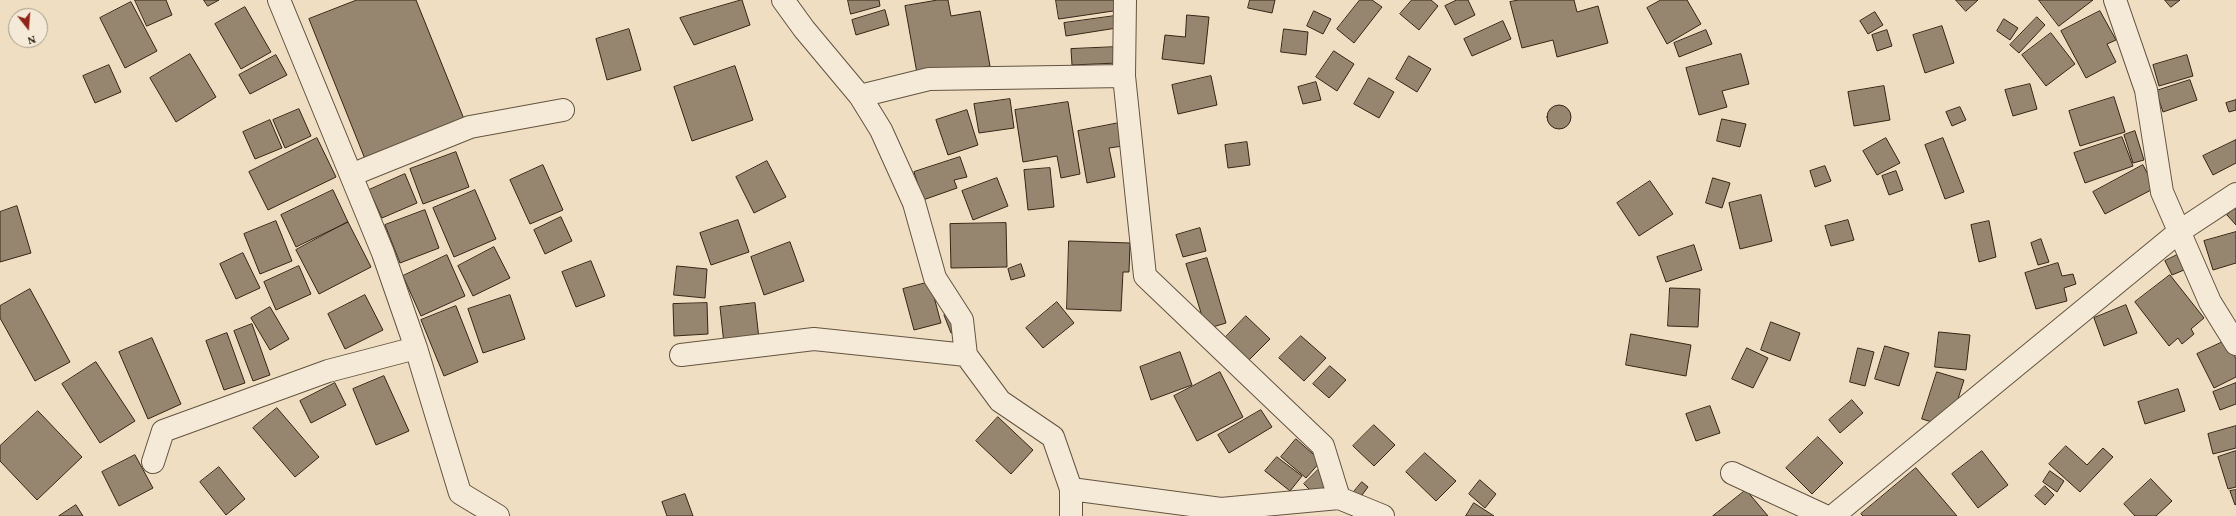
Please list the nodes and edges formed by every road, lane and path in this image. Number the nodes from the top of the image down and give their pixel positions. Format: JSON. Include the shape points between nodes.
{"nodes":[{"id":1,"x":279,"y":0,"type":"edge"},
{"id":2,"x":783,"y":0,"type":"edge"},
{"id":3,"x":1125,"y":0,"type":"edge"},
{"id":4,"x":2116,"y":0,"type":"edge"},
{"id":5,"x":1124,"y":76,"type":"junction"},
{"id":6,"x":860,"y":96,"type":"junction"},
{"id":7,"x":563,"y":110,"type":"dead end"},
{"id":8,"x":351,"y":175,"type":"junction"},
{"id":9,"x":2236,"y":194,"type":"edge"},
{"id":10,"x":2180,"y":231,"type":"junction"},
{"id":11,"x":2236,"y":344,"type":"edge"},
{"id":12,"x":416,"y":348,"type":"junction"},
{"id":13,"x":680,"y":355,"type":"dead end"},
{"id":14,"x":966,"y":355,"type":"junction"},
{"id":15,"x":153,"y":462,"type":"dead end"},
{"id":16,"x":1732,"y":473,"type":"dead end"},
{"id":17,"x":1071,"y":489,"type":"junction"},
{"id":18,"x":1339,"y":498,"type":"junction"},
{"id":19,"x":498,"y":516,"type":"edge"},
{"id":20,"x":1071,"y":516,"type":"edge"},
{"id":21,"x":1383,"y":516,"type":"edge"},
{"id":22,"x":1825,"y":516,"type":"edge"},
{"id":23,"x":1833,"y":516,"type":"edge"}],
"edges":[{"from":1,"to":8,"type":"street"},
{"from":2,"to":6,"type":"street"},
{"from":3,"to":5,"type":"street"},
{"from":4,"to":10,"type":"street","via":[[2146,90],[2162,192]]},
{"from":5,"to":6,"type":"street","via":[[929,79]]},
{"from":5,"to":18,"type":"street","via":[[1145,276],[1323,446]]},
{"from":6,"to":14,"type":"street","via":[[881,130],[914,203],[935,278],[962,320]]},
{"from":7,"to":8,"type":"street","via":[[470,127]]},
{"from":8,"to":12,"type":"street","via":[[383,253]]},
{"from":9,"to":10,"type":"street"},
{"from":10,"to":11,"type":"street","via":[[2210,302]]},
{"from":10,"to":23,"type":"street"},
{"from":12,"to":15,"type":"street","via":[[328,371],[163,430]]},
{"from":12,"to":19,"type":"street","via":[[460,493]]},
{"from":13,"to":14,"type":"street","via":[[814,339]]},
{"from":14,"to":17,"type":"street","via":[[1000,401],[1053,437]]},
{"from":16,"to":22,"type":"street"},
{"from":17,"to":18,"type":"street","via":[[1221,509]]},
{"from":17,"to":20,"type":"street"},
{"from":18,"to":21,"type":"street"}]}
